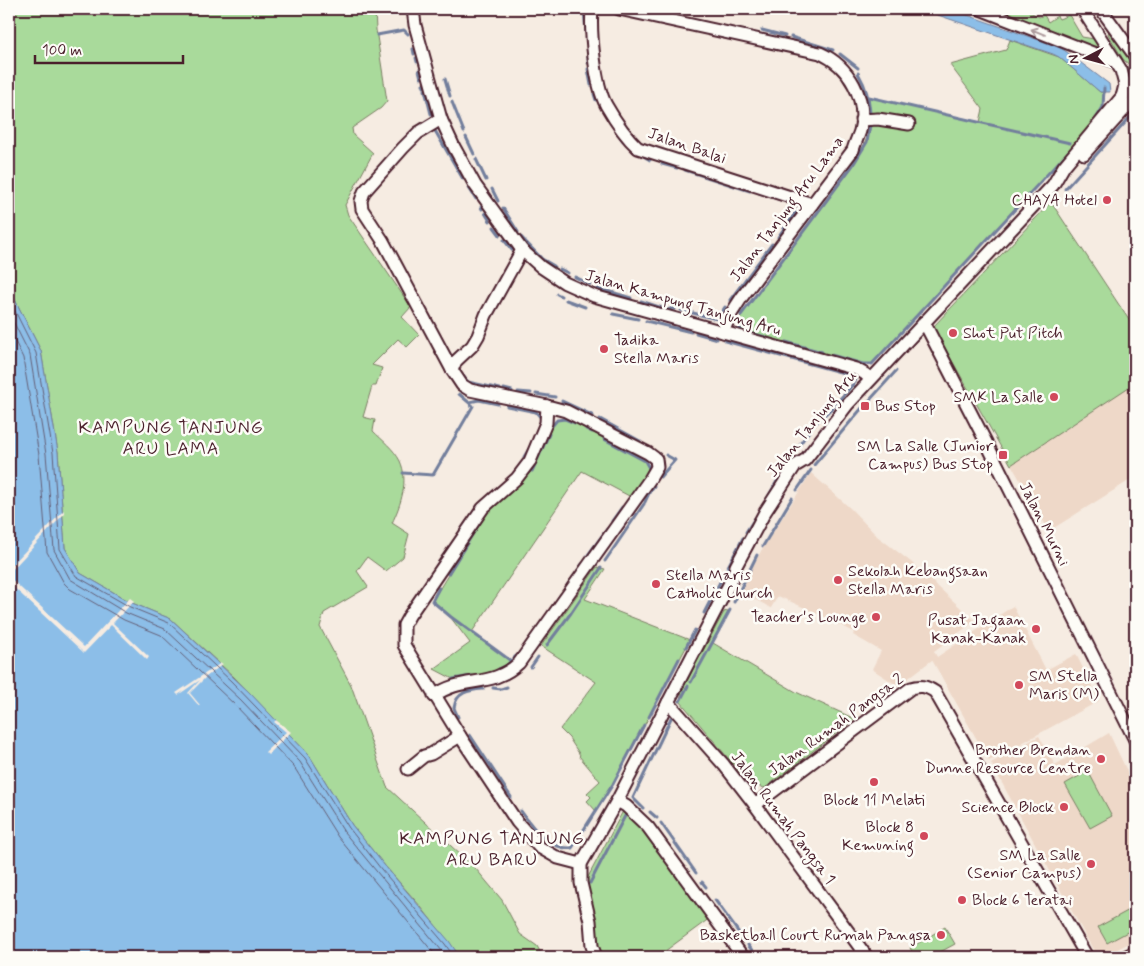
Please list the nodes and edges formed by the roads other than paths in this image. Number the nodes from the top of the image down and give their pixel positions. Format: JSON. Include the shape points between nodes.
{"nodes":[{"id":1,"x":413,"y":9,"type":"edge"},
{"id":2,"x":592,"y":9,"type":"edge"},
{"id":3,"x":619,"y":9,"type":"edge"},
{"id":4,"x":980,"y":9,"type":"edge"},
{"id":5,"x":1082,"y":9,"type":"edge"},
{"id":6,"x":1105,"y":14,"type":"edge"},
{"id":7,"x":1094,"y":27,"type":"junction"},
{"id":8,"x":1135,"y":56,"type":"edge"},
{"id":9,"x":1119,"y":66,"type":"junction"},
{"id":10,"x":1135,"y":75,"type":"edge"},
{"id":11,"x":1135,"y":81,"type":"edge"},
{"id":12,"x":1122,"y":97,"type":"junction"},
{"id":13,"x":1135,"y":98,"type":"edge"},
{"id":14,"x":441,"y":119,"type":"junction"},
{"id":15,"x":861,"y":120,"type":"junction"},
{"id":16,"x":909,"y":124,"type":"dead end"},
{"id":17,"x":1060,"y":175,"type":"junction"},
{"id":18,"x":812,"y":204,"type":"junction"},
{"id":19,"x":522,"y":250,"type":"junction"},
{"id":20,"x":924,"y":322,"type":"junction"},
{"id":21,"x":723,"y":332,"type":"junction"},
{"id":22,"x":452,"y":370,"type":"junction"},
{"id":23,"x":870,"y":379,"type":"junction"},
{"id":24,"x":547,"y":406,"type":"junction"},
{"id":25,"x":434,"y":696,"type":"junction"},
{"id":26,"x":668,"y":702,"type":"junction"},
{"id":27,"x":460,"y":736,"type":"junction"},
{"id":28,"x":1135,"y":740,"type":"edge"},
{"id":29,"x":408,"y":769,"type":"dead end"},
{"id":30,"x":617,"y":801,"type":"junction"},
{"id":31,"x":755,"y":805,"type":"junction"},
{"id":32,"x":581,"y":864,"type":"junction"},
{"id":33,"x":1135,"y":952,"type":"edge"},
{"id":34,"x":596,"y":957,"type":"edge"},
{"id":35,"x":743,"y":957,"type":"edge"},
{"id":36,"x":867,"y":957,"type":"edge"},
{"id":37,"x":1087,"y":957,"type":"edge"},
{"id":38,"x":1125,"y":957,"type":"edge"}],
"edges":[{"from":1,"to":14,"type":"street","name":"Jalan Kampung Tanjung Aru"},
{"from":2,"to":18,"type":"street","name":"Jalan Balai","via":[[594,55],[600,88],[606,104],[632,143],[638,148]]},
{"from":3,"to":15,"type":"street","name":"Jalan Tanjung Aru Lama","via":[[831,58],[846,72],[858,91]]},
{"from":9,"to":4,"type":"street","one_way":true},
{"from":5,"to":7,"type":"street"},
{"from":6,"to":7,"type":"street"},
{"from":6,"to":8,"type":"street"},
{"from":7,"to":9,"type":"street"},
{"from":9,"to":10,"type":"street"},
{"from":9,"to":12,"type":"street","via":[[1125,86]]},
{"from":11,"to":12,"type":"street","name":"Jalan Tanjung Aru"},
{"from":12,"to":17,"type":"street","name":"Jalan Tanjung Aru"},
{"from":13,"to":17,"type":"street","name":"Jalan Tanjung Aru","via":[[1069,170]]},
{"from":14,"to":19,"type":"street","name":"Jalan Kampung Tanjung Aru","via":[[475,185]]},
{"from":14,"to":22,"type":"street","via":[[418,133],[403,148],[364,192],[361,201],[365,214],[383,241]]},
{"from":15,"to":16,"type":"street"},
{"from":15,"to":18,"type":"street","name":"Jalan Tanjung Aru Lama","via":[[853,150]]},
{"from":17,"to":20,"type":"street","name":"Jalan Tanjung Aru"},
{"from":18,"to":21,"type":"street","name":"Jalan Tanjung Aru Lama","via":[[742,297]]},
{"from":19,"to":21,"type":"street","name":"Jalan Kampung Tanjung Aru","via":[[540,267],[565,283],[594,296]]},
{"from":19,"to":22,"type":"street","via":[[478,336]]},
{"from":20,"to":23,"type":"street","name":"Jalan Tanjung Aru"},
{"from":20,"to":28,"type":"street","name":"Jalan Murni"},
{"from":21,"to":23,"type":"street","name":"Jalan Kampung Tanjung Aru","via":[[856,369]]},
{"from":22,"to":24,"type":"street","via":[[462,385],[470,390]]},
{"from":23,"to":26,"type":"street","name":"Jalan Tanjung Aru","via":[[805,460],[795,466],[765,512]]},
{"from":24,"to":25,"type":"street","via":[[546,423],[530,461],[517,478],[483,508],[404,626],[404,645]]},
{"from":24,"to":25,"type":"street","via":[[566,411],[648,453],[656,459],[657,466],[519,664],[497,677],[446,688]]},
{"from":25,"to":27,"type":"street"},
{"from":26,"to":30,"type":"street","name":"Jalan Tanjung Aru"},
{"from":26,"to":31,"type":"street","name":"Jalan Rumah Pangsa 1"},
{"from":27,"to":29,"type":"street"},
{"from":27,"to":32,"type":"street","via":[[517,822],[535,843],[558,858]]},
{"from":30,"to":32,"type":"street","name":"Jalan Tanjung Aru"},
{"from":30,"to":35,"type":"street","via":[[648,827]]},
{"from":31,"to":36,"type":"street","name":"Jalan Rumah Pangsa 1"},
{"from":31,"to":37,"type":"street","name":"Jalan Rumah Pangsa 2","via":[[910,688],[930,688]]},
{"from":32,"to":34,"type":"street","via":[[581,883]]},
{"from":33,"to":38,"type":"street"}]}
